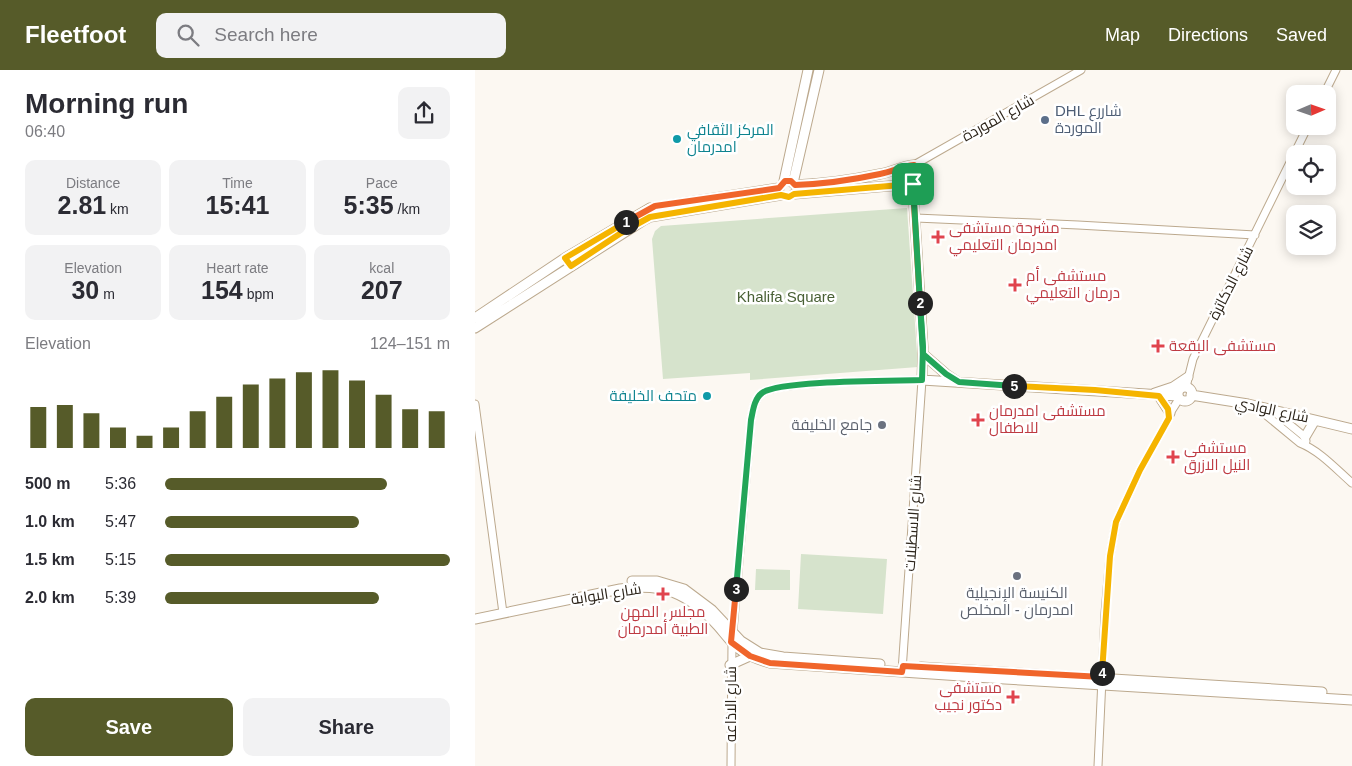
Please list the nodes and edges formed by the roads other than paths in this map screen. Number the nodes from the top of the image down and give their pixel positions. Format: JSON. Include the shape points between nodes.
{"nodes":[{"id":1,"x":808,"y":70,"type":"edge"},
{"id":2,"x":819,"y":70,"type":"edge"},
{"id":3,"x":1081,"y":70,"type":"edge"},
{"id":4,"x":1336,"y":70,"type":"edge"},
{"id":5,"x":1329,"y":85,"type":"edge"},
{"id":6,"x":1304,"y":135,"type":"edge"},
{"id":7,"x":794,"y":136,"type":"junction"},
{"id":8,"x":804,"y":138,"type":"junction"},
{"id":9,"x":914,"y":165,"type":"junction"},
{"id":10,"x":913,"y":184,"type":"junction"},
{"id":11,"x":788,"y":188,"type":"junction"},
{"id":12,"x":916,"y":218,"type":"junction"},
{"id":13,"x":1255,"y":235,"type":"junction"},
{"id":14,"x":565,"y":258,"type":"junction"},
{"id":15,"x":571,"y":266,"type":"junction"},
{"id":16,"x":475,"y":318,"type":"edge"},
{"id":17,"x":475,"y":328,"type":"edge"},
{"id":18,"x":923,"y":354,"type":"junction"},
{"id":19,"x":1188,"y":378,"type":"junction"},
{"id":20,"x":922,"y":380,"type":"junction"},
{"id":21,"x":959,"y":382,"type":"junction"},
{"id":22,"x":1186,"y":387,"type":"junction"},
{"id":23,"x":1155,"y":395,"type":"junction"},
{"id":24,"x":1191,"y":395,"type":"junction"},
{"id":25,"x":1180,"y":399,"type":"junction"},
{"id":26,"x":475,"y":404,"type":"edge"},
{"id":27,"x":1254,"y":406,"type":"junction"},
{"id":28,"x":1272,"y":410,"type":"junction"},
{"id":29,"x":1169,"y":416,"type":"junction"},
{"id":30,"x":1315,"y":420,"type":"junction"},
{"id":31,"x":1352,"y":428,"type":"edge"},
{"id":32,"x":1305,"y":436,"type":"junction"},
{"id":33,"x":1308,"y":446,"type":"junction"},
{"id":34,"x":1352,"y":483,"type":"edge"},
{"id":35,"x":502,"y":610,"type":"junction"},
{"id":36,"x":475,"y":613,"type":"edge"},
{"id":37,"x":475,"y":619,"type":"edge"},
{"id":38,"x":733,"y":633,"type":"junction"},
{"id":39,"x":731,"y":642,"type":"junction"},
{"id":40,"x":750,"y":656,"type":"junction"},
{"id":41,"x":731,"y":665,"type":"junction"},
{"id":42,"x":902,"y":669,"type":"junction"},
{"id":43,"x":1102,"y":681,"type":"junction"},
{"id":44,"x":1352,"y":694,"type":"edge"},
{"id":45,"x":1352,"y":700,"type":"edge"},
{"id":46,"x":731,"y":766,"type":"edge"},
{"id":47,"x":1098,"y":766,"type":"edge"}],
"edges":[{"from":1,"to":7,"type":"main road"},
{"from":2,"to":8,"type":"main road"},
{"from":3,"to":9,"type":"street","name":"شارع الموردة"},
{"from":4,"to":5,"type":"street"},
{"from":6,"to":13,"type":"street","name":"شارع الدكاترة"},
{"from":7,"to":8,"type":"main road"},
{"from":7,"to":11,"type":"main road"},
{"from":8,"to":11,"type":"main road"},
{"from":9,"to":10,"type":"main road"},
{"from":9,"to":11,"type":"main road","via":[[852,180]]},
{"from":10,"to":11,"type":"main road"},
{"from":10,"to":12,"type":"main road"},
{"from":11,"to":14,"type":"main road","via":[[650,208]]},
{"from":11,"to":15,"type":"main road","via":[[650,217]]},
{"from":12,"to":13,"type":"street"},
{"from":12,"to":18,"type":"main road"},
{"from":13,"to":19,"type":"street","name":"شارع الدكاترة","via":[[1193,359]]},
{"from":14,"to":15,"type":"main road"},
{"from":14,"to":16,"type":"main road"},
{"from":15,"to":17,"type":"main road"},
{"from":18,"to":20,"type":"main road"},
{"from":18,"to":21,"type":"main road"},
{"from":19,"to":22,"type":"street","name":"شارع الدكاترة"},
{"from":19,"to":23,"type":"main road"},
{"from":20,"to":21,"type":"main road"},
{"from":20,"to":38,"type":"street","name":"شارع الاذاعه","via":[[797,385],[775,387],[760,394],[751,420]]},
{"from":20,"to":42,"type":"street","name":"شارع الاسطبلات"},
{"from":21,"to":23,"type":"main road"},
{"from":22,"to":24,"type":"main road"},
{"from":22,"to":25,"type":"main road","via":[[1179,390]]},
{"from":23,"to":25,"type":"main road"},
{"from":23,"to":29,"type":"main road"},
{"from":24,"to":25,"type":"main road","via":[[1187,401]]},
{"from":24,"to":27,"type":"main road","name":"شارع الوادي"},
{"from":25,"to":29,"type":"street"},
{"from":26,"to":35,"type":"street"},
{"from":27,"to":28,"type":"main road","name":"شارع الوادي"},
{"from":27,"to":33,"type":"street"},
{"from":28,"to":30,"type":"main road","name":"شارع الوادي"},
{"from":28,"to":32,"type":"street"},
{"from":29,"to":43,"type":"street","via":[[1116,522],[1109,565]]},
{"from":30,"to":31,"type":"main road","name":"شارع الوادي"},
{"from":30,"to":32,"type":"main road"},
{"from":32,"to":33,"type":"street"},
{"from":33,"to":34,"type":"street"},
{"from":35,"to":36,"type":"main road","name":"شارع البوابة"},
{"from":35,"to":37,"type":"main road","name":"شارع البوابة"},
{"from":35,"to":38,"type":"main road","name":"شارع البوابة","via":[[631,581],[657,581],[692,593]]},
{"from":35,"to":39,"type":"main road","name":"شارع البوابة","via":[[631,587],[663,589],[680,594],[699,607]]},
{"from":38,"to":39,"type":"street","name":"شارع الاذاعه"},
{"from":38,"to":42,"type":"main road","name":"شارع البوابة","via":[[751,649],[770,656]]},
{"from":39,"to":40,"type":"main road","name":"شارع البوابة"},
{"from":39,"to":41,"type":"street","name":"شارع الاذاعه"},
{"from":40,"to":41,"type":"main road"},
{"from":40,"to":42,"type":"main road","name":"شارع البوابة","via":[[770,663]]},
{"from":41,"to":46,"type":"street","name":"شارع الاذاعه"},
{"from":42,"to":43,"type":"main road","name":"شارع البوابة"},
{"from":43,"to":44,"type":"main road"},
{"from":43,"to":45,"type":"main road"},
{"from":43,"to":47,"type":"street"}]}
